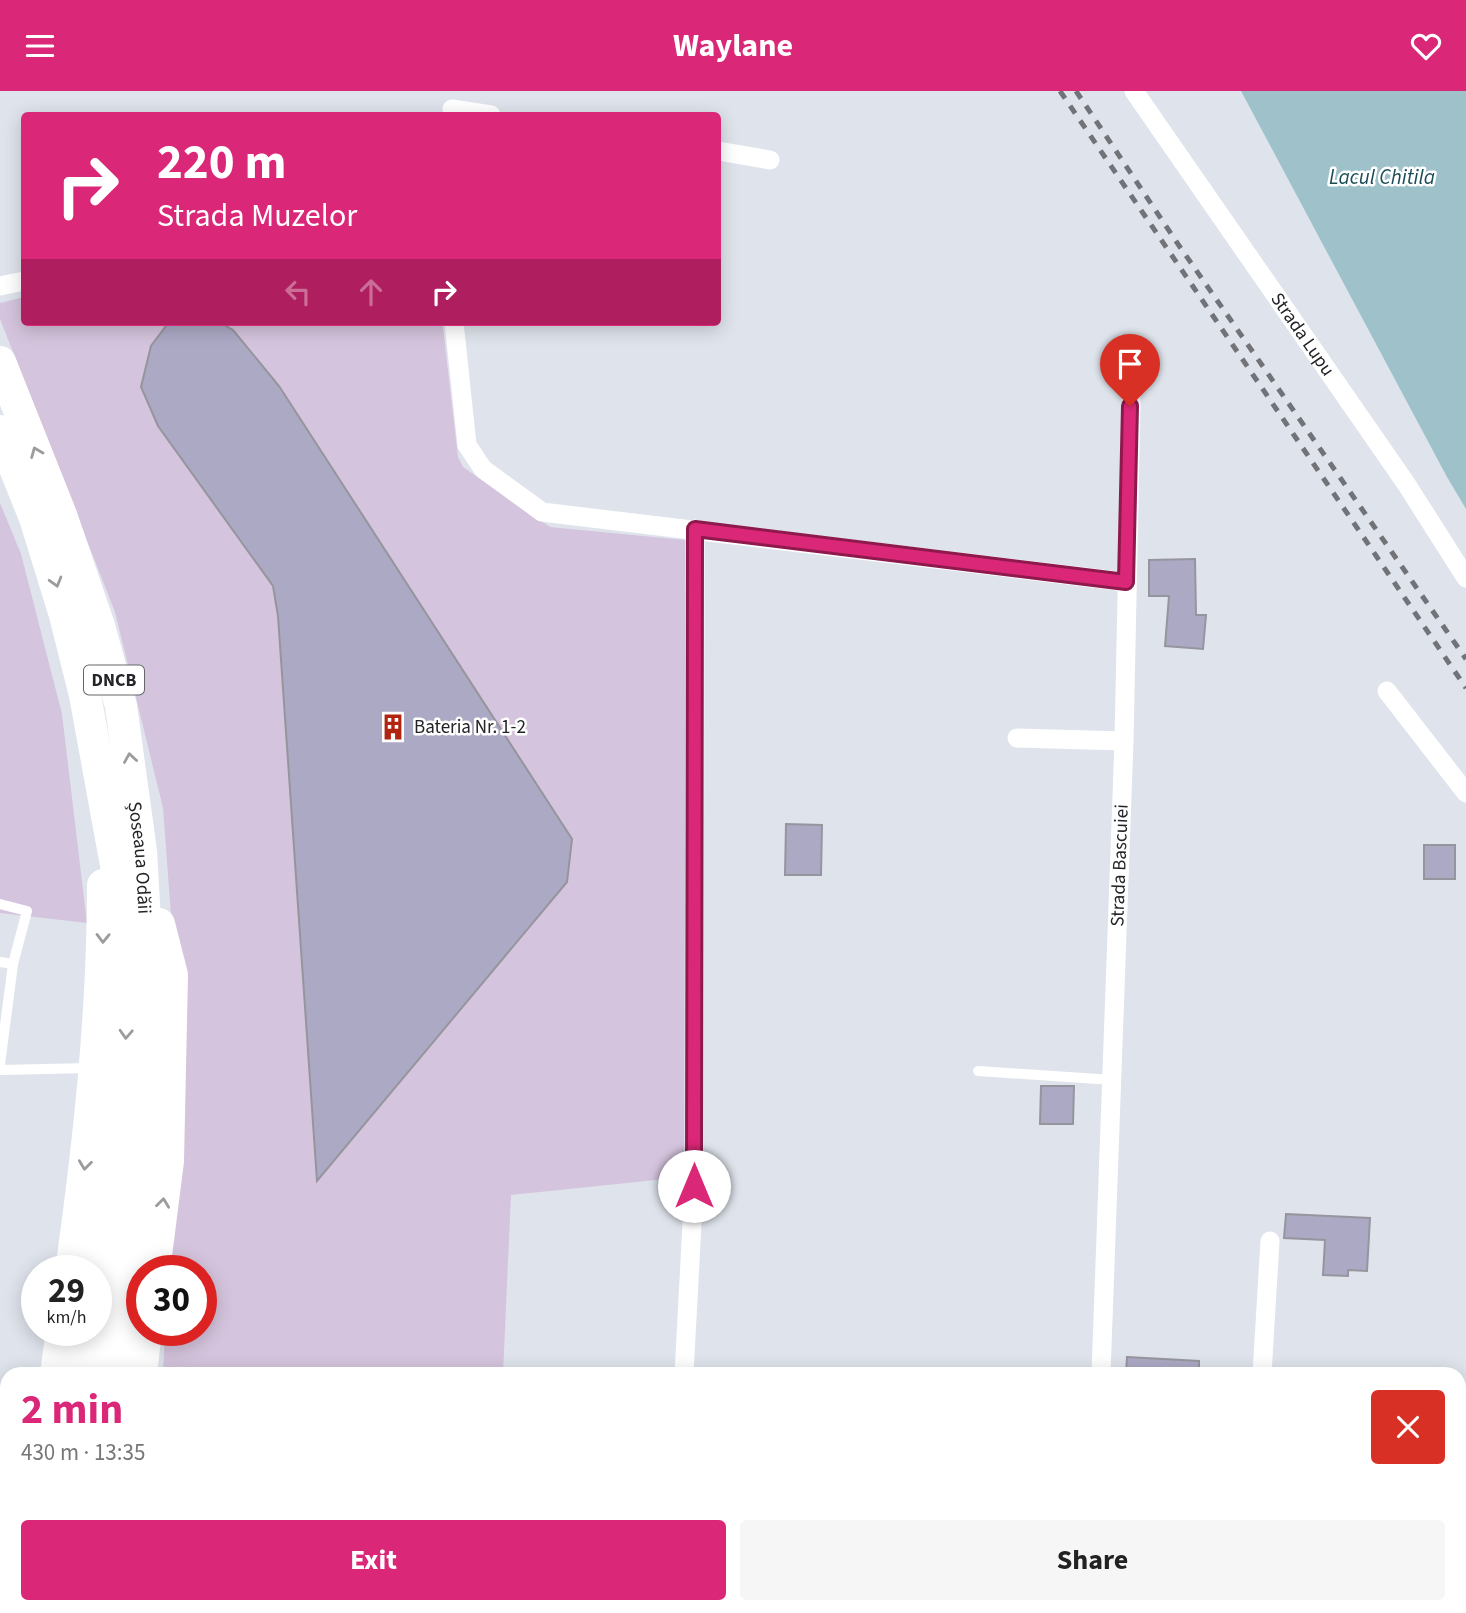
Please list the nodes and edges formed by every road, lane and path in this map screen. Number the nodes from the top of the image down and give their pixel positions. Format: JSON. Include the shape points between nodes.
{"nodes":[{"id":1,"x":1134,"y":91,"type":"edge"},
{"id":2,"x":452,"y":105,"type":"edge"},
{"id":3,"x":479,"y":112,"type":"edge"},
{"id":4,"x":721,"y":152,"type":"edge"},
{"id":5,"x":770,"y":160,"type":"dead end"},
{"id":6,"x":21,"y":282,"type":"edge"},
{"id":7,"x":0,"y":286,"type":"edge"},
{"id":8,"x":453,"y":326,"type":"edge"},
{"id":9,"x":1132,"y":356,"type":"dead end"},
{"id":10,"x":0,"y":362,"type":"edge"},
{"id":11,"x":0,"y":431,"type":"edge"},
{"id":12,"x":695,"y":529,"type":"junction"},
{"id":13,"x":1466,"y":579,"type":"edge"},
{"id":14,"x":1126,"y":582,"type":"junction"},
{"id":15,"x":1387,"y":691,"type":"dead end"},
{"id":16,"x":1017,"y":738,"type":"dead end"},
{"id":17,"x":1124,"y":741,"type":"junction"},
{"id":18,"x":1466,"y":793,"type":"edge"},
{"id":19,"x":102,"y":796,"type":"junction"},
{"id":20,"x":141,"y":851,"type":"junction"},
{"id":21,"x":0,"y":905,"type":"edge"},
{"id":22,"x":0,"y":962,"type":"edge"},
{"id":23,"x":13,"y":964,"type":"junction"},
{"id":24,"x":0,"y":1064,"type":"edge"},
{"id":25,"x":95,"y":1068,"type":"junction"},
{"id":26,"x":0,"y":1070,"type":"edge"},
{"id":27,"x":978,"y":1071,"type":"dead end"},
{"id":28,"x":1113,"y":1080,"type":"junction"},
{"id":29,"x":1270,"y":1241,"type":"dead end"},
{"id":30,"x":73,"y":1255,"type":"edge"},
{"id":31,"x":101,"y":1255,"type":"edge"},
{"id":32,"x":156,"y":1255,"type":"edge"},
{"id":33,"x":60,"y":1346,"type":"edge"},
{"id":34,"x":88,"y":1346,"type":"edge"},
{"id":35,"x":144,"y":1346,"type":"edge"},
{"id":36,"x":57,"y":1367,"type":"edge"},
{"id":37,"x":85,"y":1367,"type":"edge"},
{"id":38,"x":112,"y":1367,"type":"edge"},
{"id":39,"x":142,"y":1367,"type":"edge"},
{"id":40,"x":684,"y":1367,"type":"edge"},
{"id":41,"x":1101,"y":1367,"type":"edge"},
{"id":42,"x":1262,"y":1367,"type":"edge"}],
"edges":[{"from":1,"to":13,"type":"street","name":"Strada Lupu","via":[[1407,485]]},
{"from":2,"to":3,"type":"street"},
{"from":4,"to":5,"type":"street"},
{"from":6,"to":7,"type":"street"},
{"from":8,"to":12,"type":"street","via":[[467,445],[483,469],[534,507],[554,515]]},
{"from":9,"to":14,"type":"street","name":"Strada Bascuiei"},
{"from":20,"to":10,"type":"main road","name":"Șoseaua Odăii","number":"DNCB","one_way":true,"via":[[121,706],[99,626]]},
{"from":11,"to":19,"type":"main road","name":"Șoseaua Odăii","number":"DNCB","one_way":true,"via":[[54,574],[85,695]]},
{"from":12,"to":14,"type":"street"},
{"from":12,"to":40,"type":"street","via":[[694,1186]]},
{"from":14,"to":17,"type":"street","name":"Strada Bascuiei"},
{"from":15,"to":18,"type":"street"},
{"from":16,"to":17,"type":"street"},
{"from":17,"to":28,"type":"street","name":"Strada Bascuiei"},
{"from":19,"to":25,"type":"main road","one_way":true,"via":[[103,943]]},
{"from":19,"to":31,"type":"main road","name":"Șoseaua Odăii","number":"DNCB","one_way":true,"via":[[124,909],[128,1010],[120,1117]]},
{"from":32,"to":20,"type":"main road","one_way":true,"via":[[168,1161],[172,975]]},
{"from":20,"to":38,"type":"main road","name":"Șoseaua Odăii","number":"DNCB","via":[[151,1028],[143,1137]]},
{"from":21,"to":23,"type":"lane","via":[[27,911]]},
{"from":22,"to":23,"type":"lane"},
{"from":23,"to":24,"type":"lane"},
{"from":25,"to":26,"type":"lane"},
{"from":25,"to":30,"type":"main road","one_way":true},
{"from":27,"to":28,"type":"lane"},
{"from":28,"to":41,"type":"street","name":"Strada Bascuiei"},
{"from":29,"to":42,"type":"street"},
{"from":33,"to":36,"type":"main road"},
{"from":34,"to":37,"type":"main road"},
{"from":35,"to":39,"type":"main road"}]}
